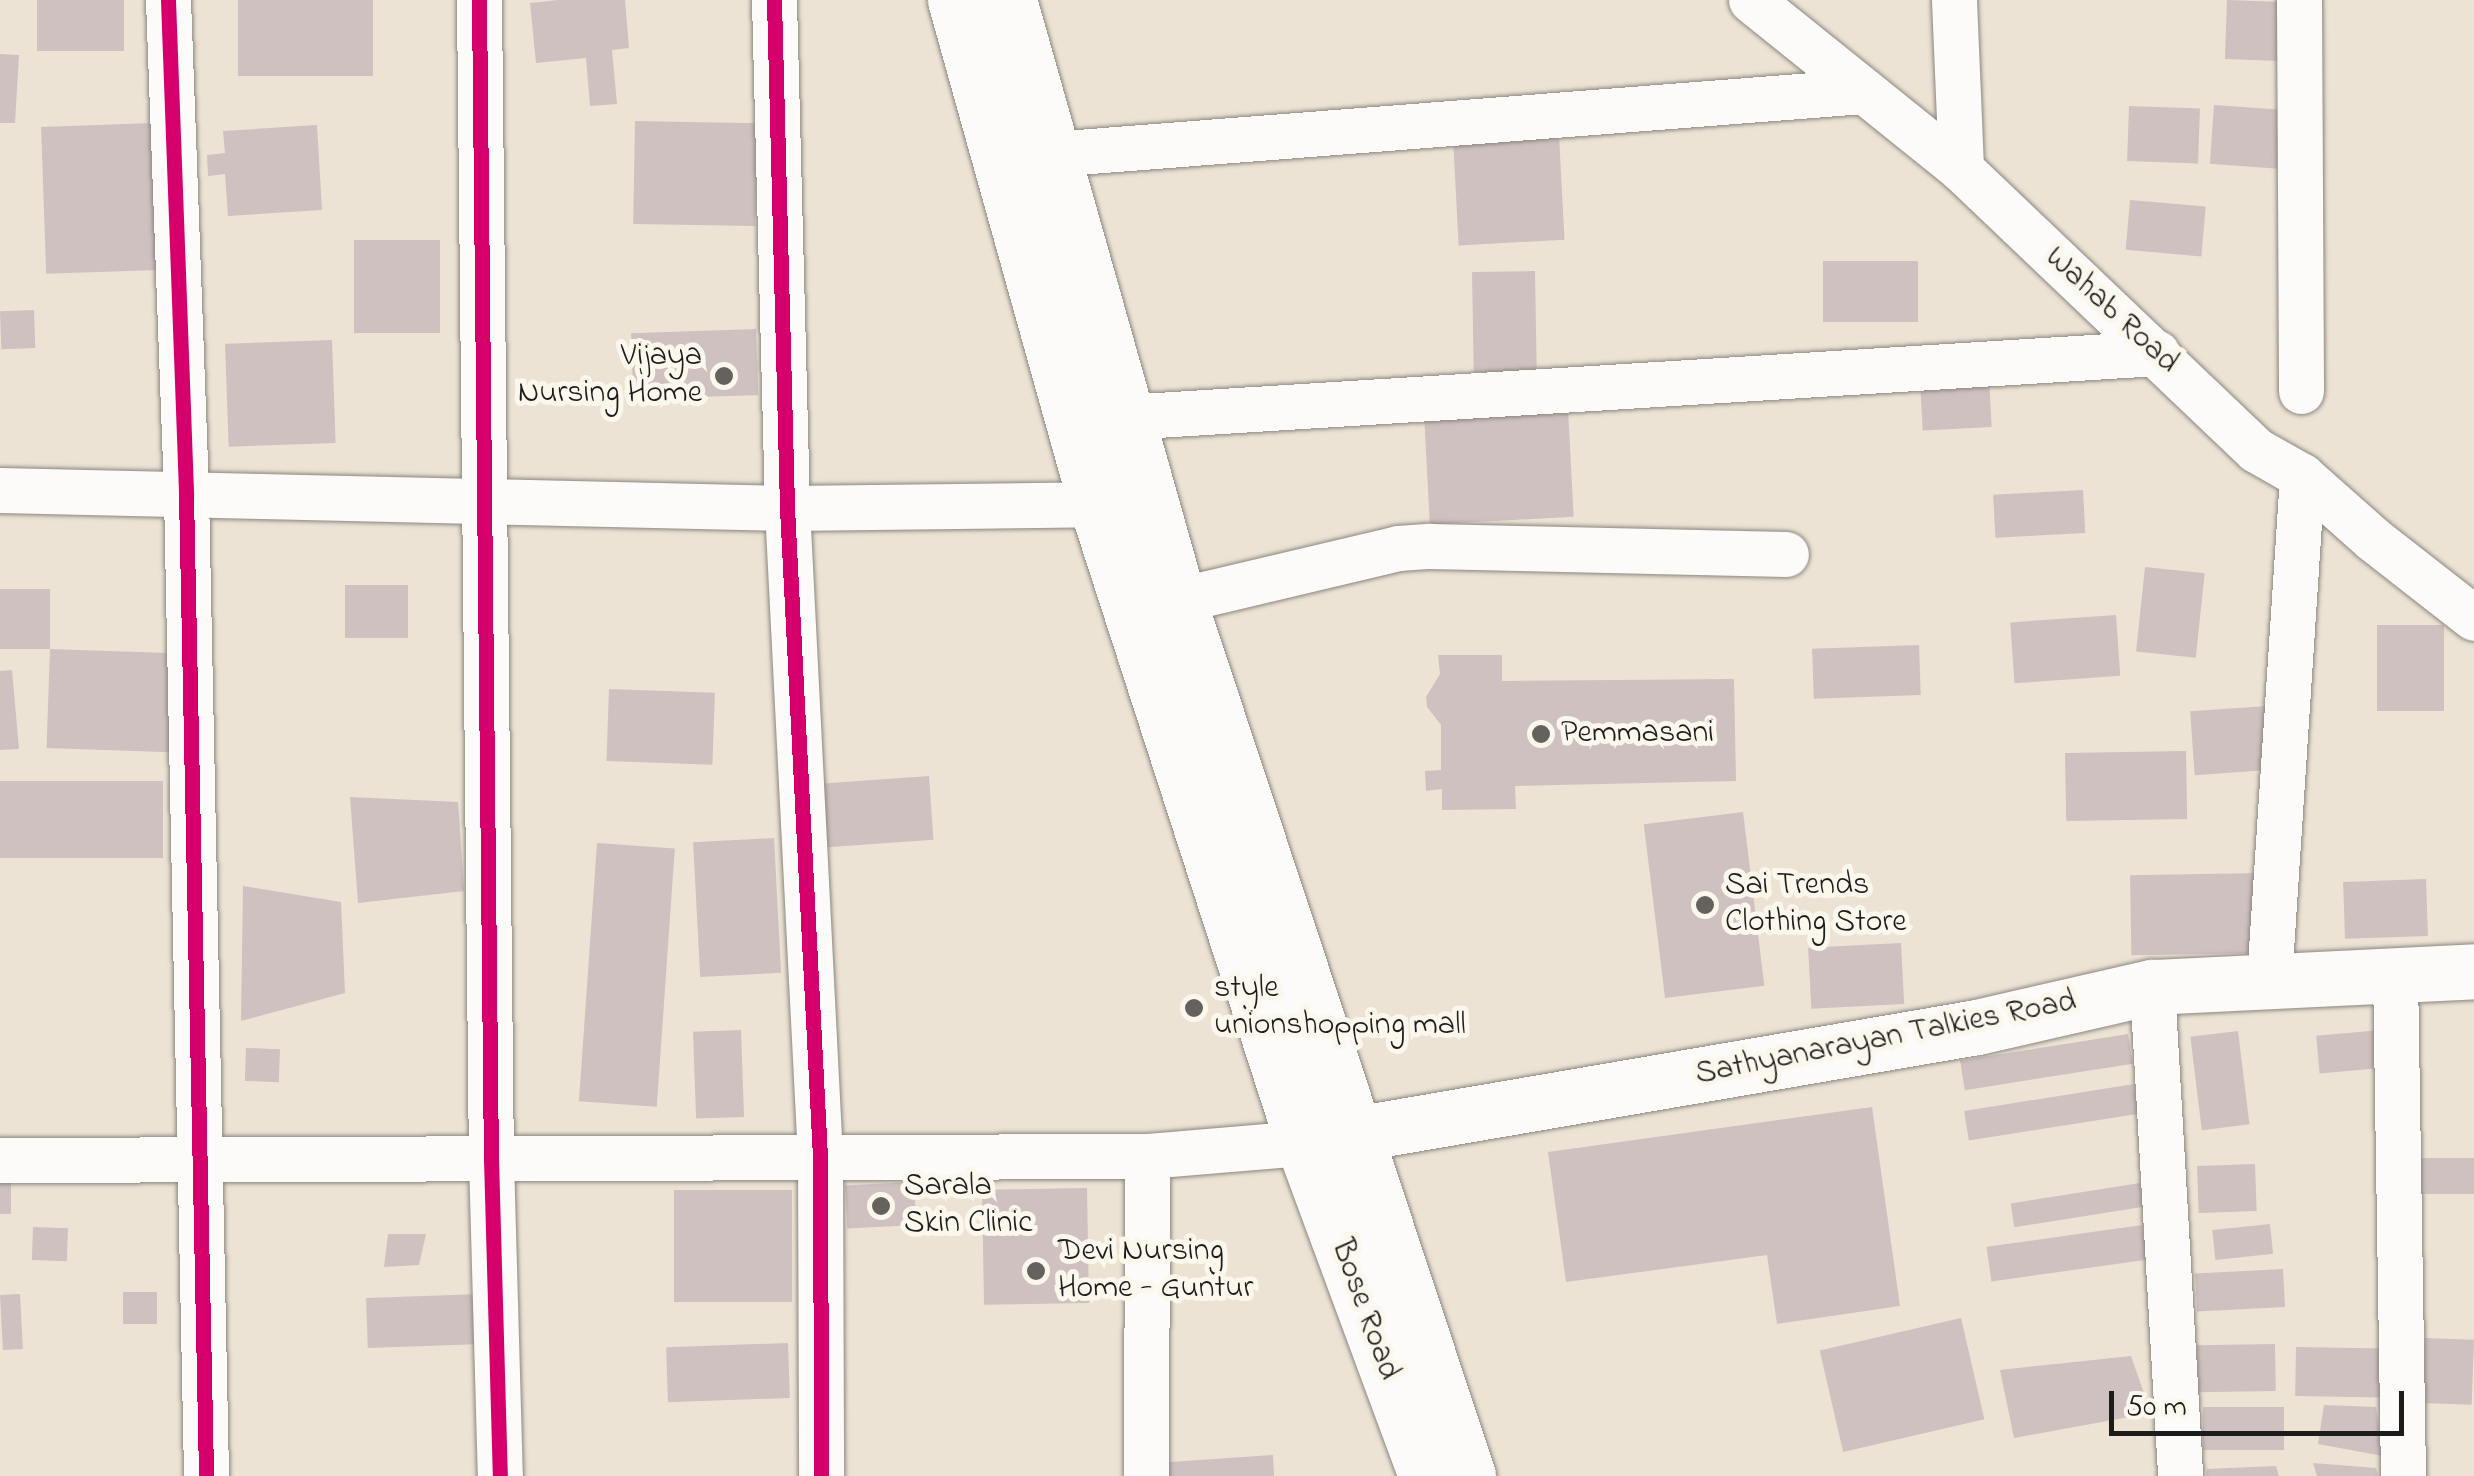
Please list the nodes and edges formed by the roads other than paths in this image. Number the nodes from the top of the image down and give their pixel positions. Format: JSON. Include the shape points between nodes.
{"nodes":[{"id":1,"x":168,"y":0,"type":"edge"},
{"id":2,"x":479,"y":0,"type":"edge"},
{"id":3,"x":774,"y":0,"type":"edge"},
{"id":4,"x":955,"y":0,"type":"edge"},
{"id":5,"x":1010,"y":0,"type":"edge"},
{"id":6,"x":1751,"y":0,"type":"edge"},
{"id":7,"x":1954,"y":0,"type":"edge"},
{"id":8,"x":2299,"y":0,"type":"edge"},
{"id":9,"x":1864,"y":91,"type":"junction"},
{"id":10,"x":1052,"y":154,"type":"junction"},
{"id":11,"x":1960,"y":170,"type":"junction"},
{"id":12,"x":2157,"y":353,"type":"junction"},
{"id":13,"x":2301,"y":391,"type":"dead end"},
{"id":14,"x":1126,"y":417,"type":"junction"},
{"id":15,"x":2302,"y":476,"type":"junction"},
{"id":16,"x":0,"y":490,"type":"edge"},
{"id":17,"x":186,"y":494,"type":"junction"},
{"id":18,"x":1122,"y":498,"type":"junction"},
{"id":19,"x":486,"y":502,"type":"junction"},
{"id":20,"x":787,"y":508,"type":"junction"},
{"id":21,"x":1786,"y":554,"type":"dead end"},
{"id":22,"x":1154,"y":606,"type":"junction"},
{"id":23,"x":2474,"y":618,"type":"edge"},
{"id":24,"x":2474,"y":970,"type":"edge"},
{"id":25,"x":2396,"y":972,"type":"junction"},
{"id":26,"x":2269,"y":980,"type":"junction"},
{"id":27,"x":2152,"y":987,"type":"junction"},
{"id":28,"x":1329,"y":1139,"type":"junction"},
{"id":29,"x":1147,"y":1156,"type":"junction"},
{"id":30,"x":820,"y":1158,"type":"junction"},
{"id":31,"x":491,"y":1159,"type":"junction"},
{"id":32,"x":0,"y":1160,"type":"edge"},
{"id":33,"x":198,"y":1160,"type":"junction"},
{"id":34,"x":206,"y":1476,"type":"edge"},
{"id":35,"x":500,"y":1476,"type":"edge"},
{"id":36,"x":821,"y":1476,"type":"edge"},
{"id":37,"x":1146,"y":1476,"type":"edge"},
{"id":38,"x":1426,"y":1476,"type":"edge"},
{"id":39,"x":1468,"y":1476,"type":"edge"},
{"id":40,"x":2180,"y":1476,"type":"edge"},
{"id":41,"x":2404,"y":1476,"type":"edge"}],
"edges":[{"from":1,"to":17,"type":"street"},
{"from":2,"to":19,"type":"street"},
{"from":3,"to":20,"type":"street"},
{"from":4,"to":18,"type":"main road"},
{"from":5,"to":10,"type":"main road"},
{"from":6,"to":9,"type":"street","name":"Wahab Road"},
{"from":7,"to":11,"type":"street"},
{"from":8,"to":13,"type":"street"},
{"from":9,"to":10,"type":"street"},
{"from":9,"to":11,"type":"street","name":"Wahab Road"},
{"from":10,"to":14,"type":"main road"},
{"from":11,"to":12,"type":"street","name":"Wahab Road"},
{"from":12,"to":14,"type":"street"},
{"from":12,"to":15,"type":"street","name":"Wahab Road","via":[[2256,450]]},
{"from":14,"to":18,"type":"main road"},
{"from":15,"to":23,"type":"street","name":"Wahab Road"},
{"from":15,"to":26,"type":"street"},
{"from":16,"to":17,"type":"street"},
{"from":17,"to":19,"type":"street"},
{"from":17,"to":33,"type":"street"},
{"from":18,"to":20,"type":"street"},
{"from":18,"to":22,"type":"main road"},
{"from":19,"to":20,"type":"street"},
{"from":19,"to":31,"type":"street"},
{"from":20,"to":30,"type":"street"},
{"from":21,"to":22,"type":"street","via":[[1398,548]]},
{"from":22,"to":28,"type":"main road"},
{"from":24,"to":25,"type":"main road","name":"Sathyanarayan Talkies Road"},
{"from":25,"to":26,"type":"main road","name":"Sathyanarayan Talkies Road"},
{"from":25,"to":41,"type":"street"},
{"from":26,"to":27,"type":"main road","name":"Sathyanarayan Talkies Road"},
{"from":27,"to":28,"type":"main road","name":"Sathyanarayan Talkies Road","via":[[1977,1027]]},
{"from":27,"to":40,"type":"street"},
{"from":28,"to":29,"type":"street"},
{"from":28,"to":38,"type":"main road","name":"Bose Road"},
{"from":28,"to":39,"type":"main road"},
{"from":29,"to":30,"type":"street"},
{"from":29,"to":37,"type":"street"},
{"from":30,"to":31,"type":"street"},
{"from":30,"to":36,"type":"street"},
{"from":31,"to":33,"type":"street"},
{"from":31,"to":35,"type":"street"},
{"from":32,"to":33,"type":"street"},
{"from":33,"to":34,"type":"street"}]}
